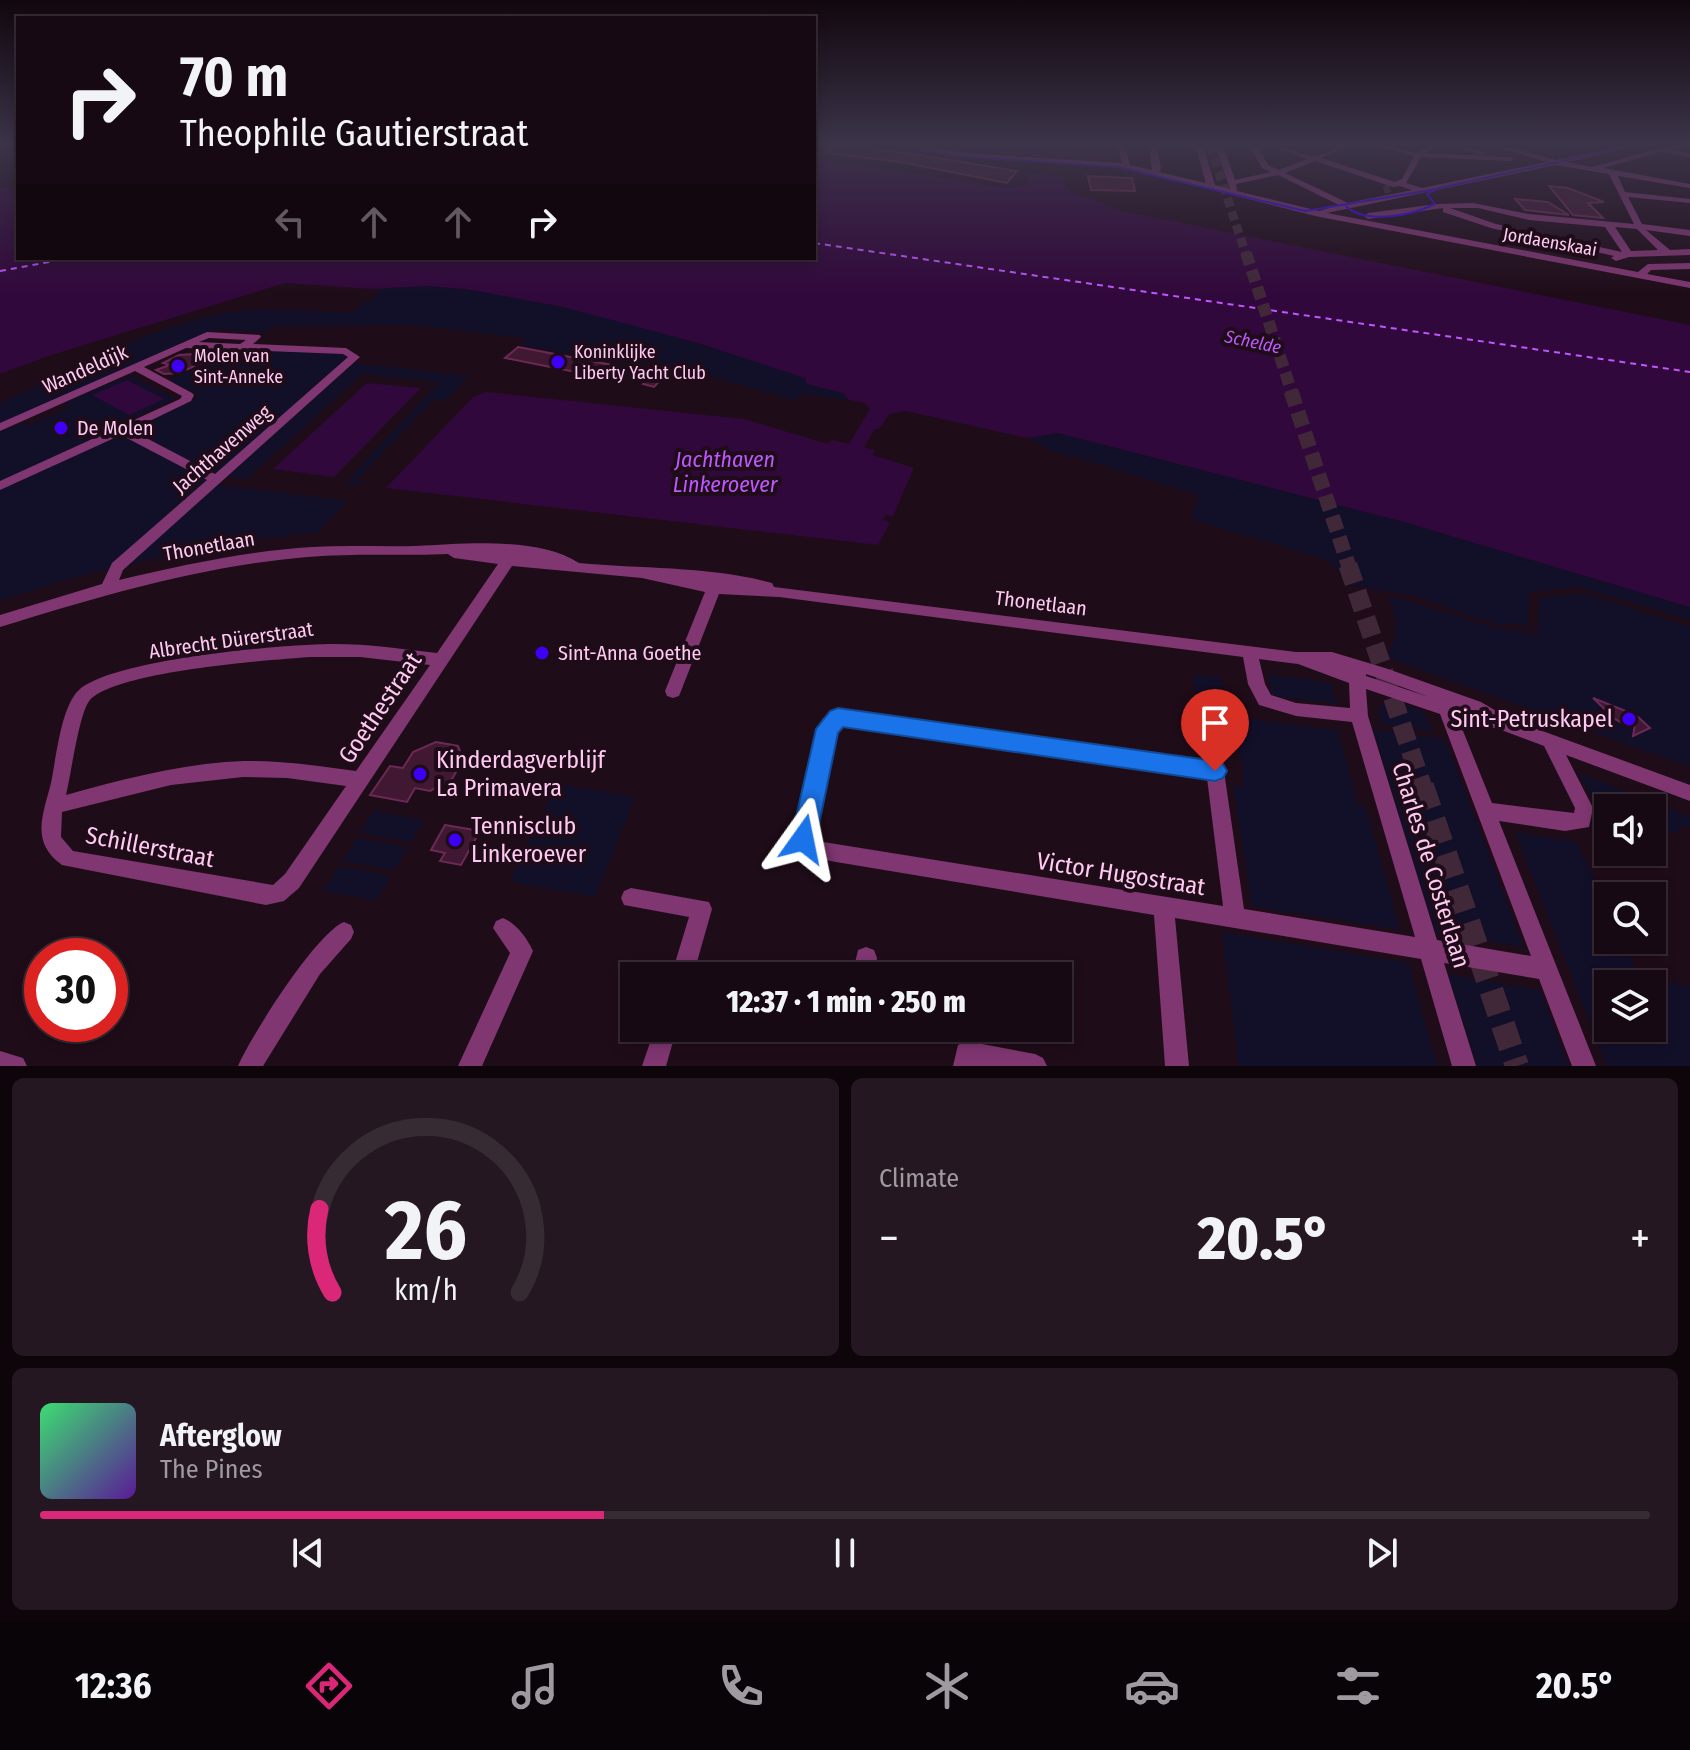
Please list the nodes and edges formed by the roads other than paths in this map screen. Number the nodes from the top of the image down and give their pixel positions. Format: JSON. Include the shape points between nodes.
{"nodes":[{"id":1,"x":1623,"y":194,"type":"edge"},
{"id":2,"x":1236,"y":195,"type":"edge"},
{"id":3,"x":1324,"y":195,"type":"edge"},
{"id":4,"x":1409,"y":195,"type":"joint"},
{"id":5,"x":1432,"y":195,"type":"edge"},
{"id":6,"x":1630,"y":195,"type":"edge"},
{"id":7,"x":1690,"y":201,"type":"edge"},
{"id":8,"x":1451,"y":204,"type":"junction"},
{"id":9,"x":1346,"y":205,"type":"junction"},
{"id":10,"x":1437,"y":206,"type":"junction"},
{"id":11,"x":1315,"y":213,"type":"junction"},
{"id":12,"x":1462,"y":215,"type":"junction"},
{"id":13,"x":1529,"y":217,"type":"junction"},
{"id":14,"x":1608,"y":224,"type":"junction"},
{"id":15,"x":1638,"y":226,"type":"junction"},
{"id":16,"x":1505,"y":228,"type":"junction"},
{"id":17,"x":1690,"y":233,"type":"edge"},
{"id":18,"x":1472,"y":240,"type":"junction"},
{"id":19,"x":1546,"y":241,"type":"junction"},
{"id":20,"x":1667,"y":252,"type":"junction"},
{"id":21,"x":1690,"y":252,"type":"edge"},
{"id":22,"x":1588,"y":253,"type":"dead end"},
{"id":23,"x":1626,"y":255,"type":"junction"},
{"id":24,"x":1538,"y":256,"type":"junction"},
{"id":25,"x":1654,"y":266,"type":"junction"},
{"id":26,"x":1690,"y":266,"type":"edge"},
{"id":27,"x":1599,"y":267,"type":"junction"},
{"id":28,"x":1640,"y":275,"type":"junction"},
{"id":29,"x":1690,"y":285,"type":"edge"},
{"id":30,"x":185,"y":345,"type":"joint"},
{"id":31,"x":136,"y":367,"type":"junction"},
{"id":32,"x":0,"y":427,"type":"edge"},
{"id":33,"x":121,"y":430,"type":"junction"},
{"id":34,"x":217,"y":480,"type":"junction"},
{"id":35,"x":0,"y":486,"type":"edge"},
{"id":36,"x":510,"y":557,"type":"junction"},
{"id":37,"x":716,"y":583,"type":"junction"},
{"id":38,"x":108,"y":588,"type":"junction"},
{"id":39,"x":0,"y":621,"type":"edge"},
{"id":40,"x":1250,"y":652,"type":"junction"},
{"id":41,"x":441,"y":660,"type":"junction"},
{"id":42,"x":1357,"y":671,"type":"junction"},
{"id":43,"x":673,"y":691,"type":"dead end"},
{"id":44,"x":80,"y":699,"type":"joint"},
{"id":45,"x":1447,"y":703,"type":"junction"},
{"id":46,"x":1359,"y":716,"type":"junction"},
{"id":47,"x":1551,"y":742,"type":"junction"},
{"id":48,"x":360,"y":780,"type":"junction"},
{"id":49,"x":1690,"y":793,"type":"edge"},
{"id":50,"x":54,"y":806,"type":"junction"},
{"id":51,"x":1484,"y":810,"type":"junction"},
{"id":52,"x":292,"y":881,"type":"joint"},
{"id":53,"x":631,"y":898,"type":"dead end"},
{"id":54,"x":1164,"y":907,"type":"junction"},
{"id":55,"x":1235,"y":919,"type":"junction"},
{"id":56,"x":503,"y":928,"type":"dead end"},
{"id":57,"x":344,"y":932,"type":"dead end"},
{"id":58,"x":1429,"y":949,"type":"junction"},
{"id":59,"x":686,"y":962,"type":"edge"},
{"id":60,"x":1547,"y":969,"type":"junction"},
{"id":61,"x":662,"y":1042,"type":"edge"},
{"id":62,"x":0,"y":1063,"type":"edge"},
{"id":63,"x":15,"y":1066,"type":"edge"},
{"id":64,"x":250,"y":1066,"type":"edge"},
{"id":65,"x":470,"y":1066,"type":"edge"},
{"id":66,"x":654,"y":1066,"type":"edge"},
{"id":67,"x":965,"y":1066,"type":"edge"},
{"id":68,"x":1035,"y":1066,"type":"edge"},
{"id":69,"x":1177,"y":1066,"type":"edge"},
{"id":70,"x":1464,"y":1066,"type":"edge"},
{"id":71,"x":1584,"y":1066,"type":"edge"}],
"edges":[{"from":1,"to":15,"type":"street"},
{"from":2,"to":11,"type":"street","name":"Jordaenskaai"},
{"from":3,"to":9,"type":"street"},
{"from":4,"to":9,"type":"street"},
{"from":4,"to":10,"type":"street"},
{"from":5,"to":8,"type":"street"},
{"from":6,"to":7,"type":"street"},
{"from":8,"to":10,"type":"street"},
{"from":8,"to":12,"type":"street"},
{"from":8,"to":13,"type":"street"},
{"from":9,"to":10,"type":"street","via":[[1353,213],[1377,217]]},
{"from":9,"to":11,"type":"street"},
{"from":10,"to":12,"type":"street"},
{"from":11,"to":18,"type":"street","name":"Jordaenskaai"},
{"from":12,"to":16,"type":"street"},
{"from":13,"to":14,"type":"street"},
{"from":13,"to":16,"type":"street"},
{"from":14,"to":15,"type":"street"},
{"from":14,"to":23,"type":"street"},
{"from":15,"to":17,"type":"street"},
{"from":15,"to":20,"type":"street"},
{"from":16,"to":18,"type":"street"},
{"from":16,"to":19,"type":"street"},
{"from":18,"to":24,"type":"street","name":"Jordaenskaai"},
{"from":19,"to":22,"type":"street"},
{"from":19,"to":23,"type":"street"},
{"from":19,"to":24,"type":"street"},
{"from":20,"to":21,"type":"street"},
{"from":20,"to":23,"type":"street"},
{"from":23,"to":25,"type":"street"},
{"from":23,"to":27,"type":"street"},
{"from":24,"to":27,"type":"street","name":"Jordaenskaai"},
{"from":25,"to":26,"type":"street"},
{"from":25,"to":28,"type":"street"},
{"from":27,"to":28,"type":"street","name":"Jordaenskaai"},
{"from":28,"to":29,"type":"street","name":"Jordaenskaai"},
{"from":30,"to":31,"type":"street","name":"Wandeldijk"},
{"from":30,"to":34,"type":"street","name":"Jachthavenweg","via":[[346,351],[355,357]]},
{"from":31,"to":32,"type":"street","name":"Wandeldijk"},
{"from":31,"to":33,"type":"street","via":[[188,395]]},
{"from":33,"to":34,"type":"street"},
{"from":33,"to":35,"type":"street"},
{"from":34,"to":38,"type":"street","name":"Jachthavenweg","via":[[117,567]]},
{"from":36,"to":37,"type":"street","name":"Thonetlaan","via":[[548,567],[641,573],[675,584]]},
{"from":36,"to":38,"type":"street","name":"Thonetlaan","via":[[430,550],[309,552]]},
{"from":36,"to":41,"type":"street","name":"Goethestraat"},
{"from":37,"to":40,"type":"street","name":"Thonetlaan"},
{"from":37,"to":43,"type":"street"},
{"from":38,"to":39,"type":"street","name":"Thonetlaan"},
{"from":40,"to":42,"type":"street","name":"Thonetlaan"},
{"from":40,"to":46,"type":"street","via":[[1265,700]]},
{"from":41,"to":44,"type":"street","name":"Albrecht Dürerstraat","via":[[367,651],[291,651],[149,672],[97,686]]},
{"from":41,"to":48,"type":"street","name":"Goethestraat"},
{"from":42,"to":45,"type":"street","name":"Thonetlaan"},
{"from":42,"to":46,"type":"street","name":"Charles de Costerlaan"},
{"from":44,"to":50,"type":"street","name":"Schillerstraat"},
{"from":45,"to":47,"type":"street","name":"Thonetlaan","via":[[1473,719]]},
{"from":45,"to":51,"type":"street"},
{"from":46,"to":58,"type":"street","name":"Charles de Costerlaan"},
{"from":47,"to":49,"type":"street","name":"Thonetlaan"},
{"from":47,"to":51,"type":"street","via":[[1584,808],[1582,821]]},
{"from":48,"to":50,"type":"street","via":[[242,769],[124,788]]},
{"from":48,"to":52,"type":"street","name":"Goethestraat"},
{"from":50,"to":52,"type":"street","name":"Schillerstraat","via":[[50,839],[69,859],[266,895],[277,894]]},
{"from":51,"to":60,"type":"street"},
{"from":53,"to":59,"type":"street","via":[[702,909]]},
{"from":54,"to":55,"type":"street","name":"Victor Hugostraat"},
{"from":54,"to":55,"type":"street","name":"Victor Hugostraat","via":[[812,849],[803,839],[827,729],[843,717],[1215,771]]},
{"from":54,"to":69,"type":"street"},
{"from":55,"to":58,"type":"street","name":"Victor Hugostraat"},
{"from":56,"to":65,"type":"street","via":[[522,951]]},
{"from":57,"to":64,"type":"street","via":[[312,966]]},
{"from":58,"to":60,"type":"street","name":"Victor Hugostraat"},
{"from":58,"to":70,"type":"street","name":"Charles de Costerlaan"},
{"from":60,"to":71,"type":"street"},
{"from":61,"to":66,"type":"street"},
{"from":62,"to":63,"type":"street"},
{"from":67,"to":68,"type":"street","via":[[966,1053]]}]}
